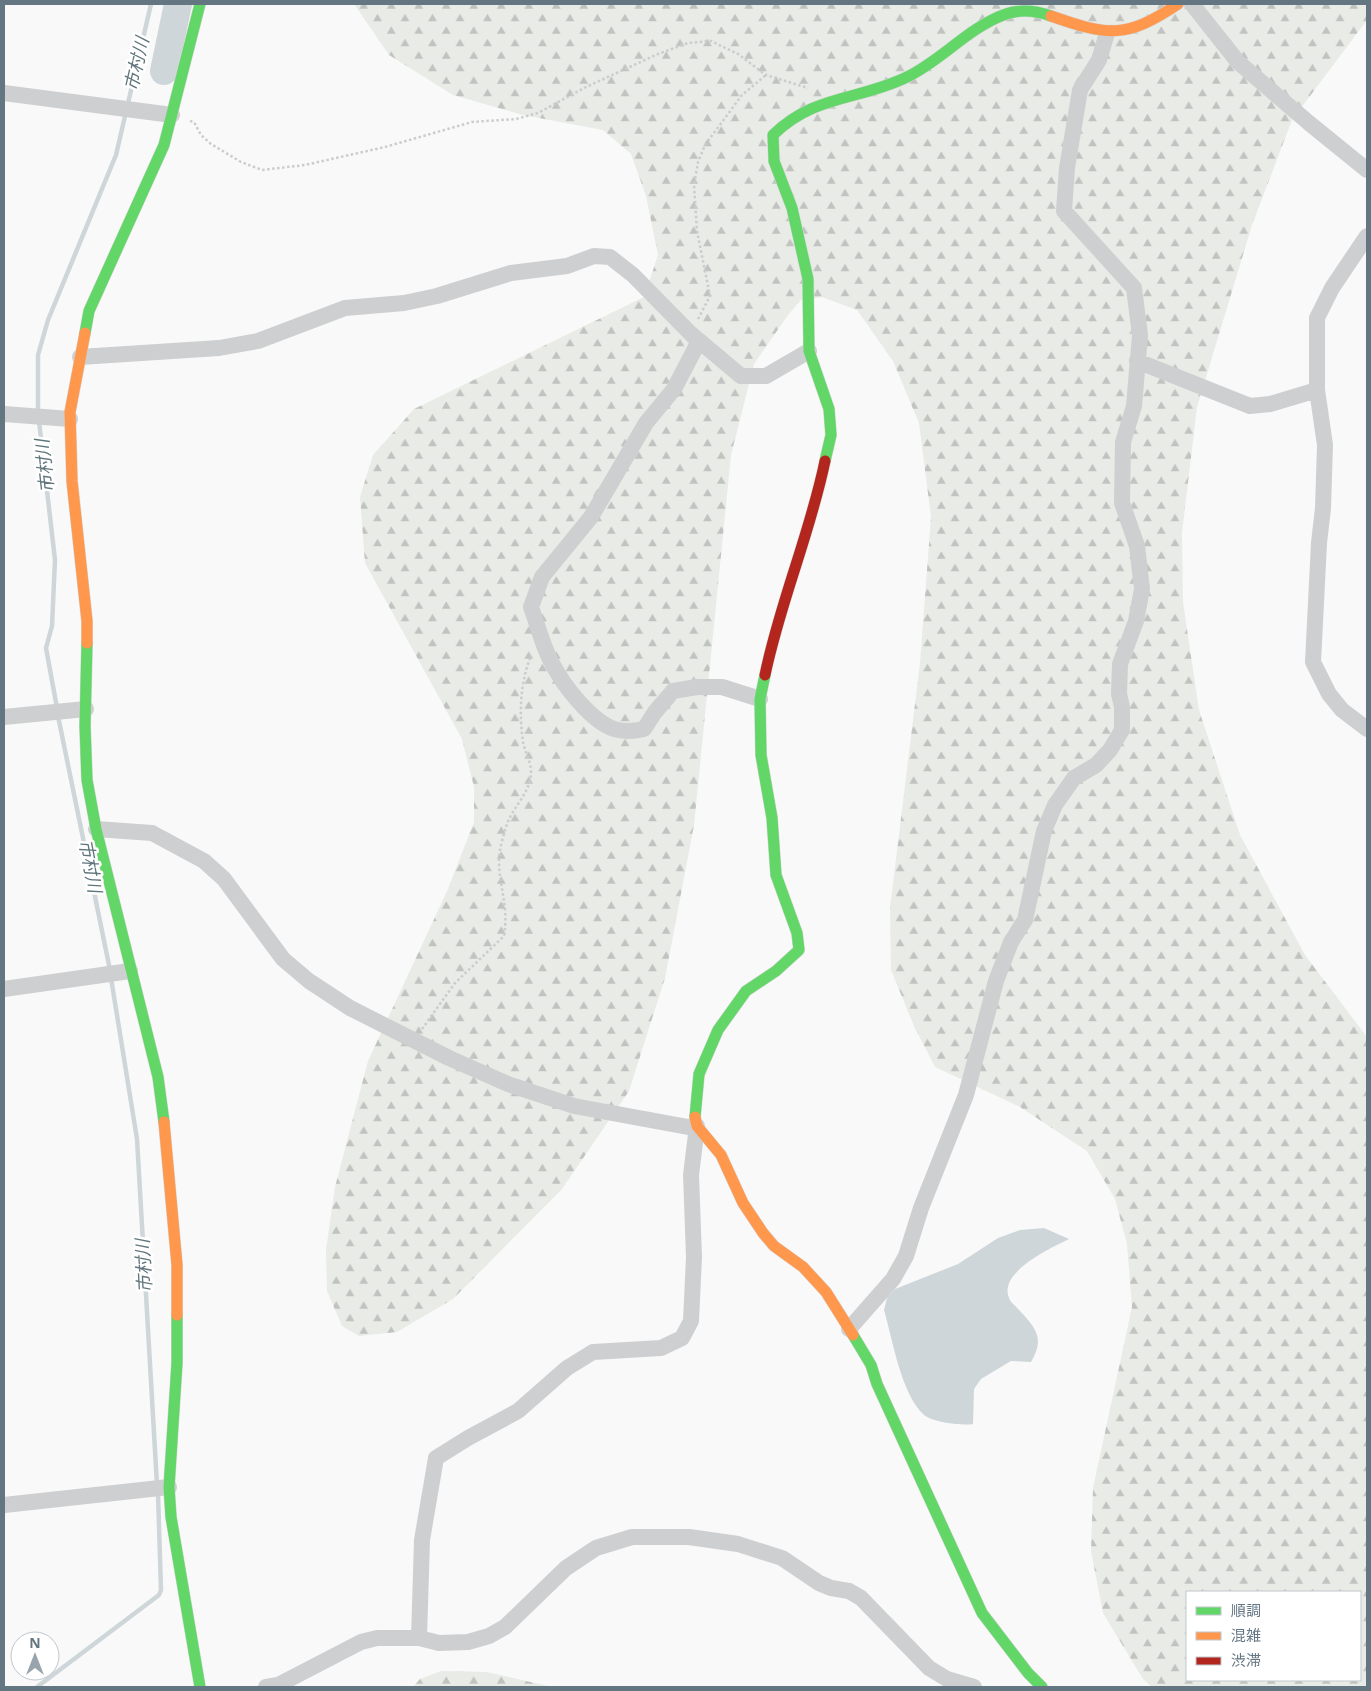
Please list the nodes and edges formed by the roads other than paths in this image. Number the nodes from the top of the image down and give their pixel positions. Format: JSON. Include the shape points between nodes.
{"nodes":[{"id":1,"x":200,"y":4,"type":"edge"},
{"id":2,"x":1178,"y":4,"type":"edge"},
{"id":3,"x":1192,"y":4,"type":"edge"},
{"id":4,"x":1107,"y":33,"type":"junction"},
{"id":5,"x":4,"y":93,"type":"edge"},
{"id":6,"x":172,"y":115,"type":"junction"},
{"id":7,"x":1367,"y":170,"type":"edge"},
{"id":8,"x":1367,"y":236,"type":"edge"},
{"id":9,"x":695,"y":337,"type":"junction"},
{"id":10,"x":809,"y":351,"type":"junction"},
{"id":11,"x":80,"y":357,"type":"junction"},
{"id":12,"x":1138,"y":361,"type":"junction"},
{"id":13,"x":1318,"y":390,"type":"junction"},
{"id":14,"x":4,"y":414,"type":"edge"},
{"id":15,"x":70,"y":419,"type":"junction"},
{"id":16,"x":760,"y":699,"type":"junction"},
{"id":17,"x":86,"y":709,"type":"junction"},
{"id":18,"x":4,"y":717,"type":"edge"},
{"id":19,"x":1367,"y":729,"type":"edge"},
{"id":20,"x":96,"y":830,"type":"junction"},
{"id":21,"x":130,"y":971,"type":"junction"},
{"id":22,"x":4,"y":989,"type":"edge"},
{"id":23,"x":698,"y":1126,"type":"junction"},
{"id":24,"x":850,"y":1329,"type":"junction"},
{"id":25,"x":169,"y":1487,"type":"junction"},
{"id":26,"x":4,"y":1505,"type":"edge"},
{"id":27,"x":419,"y":1638,"type":"junction"},
{"id":28,"x":200,"y":1687,"type":"edge"},
{"id":29,"x":266,"y":1687,"type":"edge"},
{"id":30,"x":974,"y":1687,"type":"edge"},
{"id":31,"x":1042,"y":1687,"type":"edge"}],
"edges":[{"from":1,"to":6,"type":"street"},
{"from":2,"to":4,"type":"street","via":[[1145,26]]},
{"from":3,"to":7,"type":"street","via":[[1238,62]]},
{"from":4,"to":10,"type":"street","via":[[1076,26],[1047,14],[1021,11],[1002,16],[930,64],[890,84],[816,103],[783,123],[773,135],[774,161],[792,208],[808,279]]},
{"from":4,"to":12,"type":"street","via":[[1099,60],[1080,90],[1067,168],[1064,211],[1134,288],[1140,335]]},
{"from":5,"to":6,"type":"street"},
{"from":6,"to":11,"type":"street","via":[[164,145],[89,311]]},
{"from":8,"to":13,"type":"street","via":[[1332,288],[1318,318]]},
{"from":9,"to":10,"type":"street","via":[[741,376],[766,376]]},
{"from":9,"to":11,"type":"street","via":[[633,275],[610,257],[594,256],[567,266],[511,273],[404,303],[345,308],[258,341],[218,348]]},
{"from":9,"to":16,"type":"street","via":[[674,389],[646,423],[592,517],[542,577],[531,608],[553,665],[576,698],[600,722],[614,729],[644,729],[673,691],[722,687]]},
{"from":10,"to":16,"type":"street","via":[[829,409],[830,435],[816,504],[774,632]]},
{"from":11,"to":15,"type":"street"},
{"from":12,"to":13,"type":"street","via":[[1250,406],[1270,404]]},
{"from":12,"to":24,"type":"street","via":[[1134,406],[1123,442],[1122,503],[1138,546],[1142,589],[1136,620],[1120,664],[1122,730],[1110,750],[1096,765],[1074,778],[1055,805],[1044,831],[1025,920],[1011,942],[996,981],[966,1095],[921,1208],[906,1256],[893,1279]]},
{"from":13,"to":19,"type":"street","via":[[1324,454],[1313,662],[1329,694]]},
{"from":14,"to":15,"type":"street"},
{"from":15,"to":17,"type":"street","via":[[72,481],[87,620]]},
{"from":16,"to":23,"type":"street","via":[[761,754],[772,818],[776,876],[797,933],[799,950],[776,971],[746,990],[718,1030],[699,1074],[695,1118]]},
{"from":17,"to":18,"type":"street"},
{"from":17,"to":20,"type":"street","via":[[87,780]]},
{"from":20,"to":21,"type":"street"},
{"from":20,"to":23,"type":"street","via":[[152,832],[204,861],[224,878],[284,959],[309,981],[350,1008],[413,1040],[508,1084],[574,1106],[688,1127]]},
{"from":21,"to":22,"type":"street"},
{"from":21,"to":25,"type":"street","via":[[158,1077],[170,1166],[177,1265],[177,1363]]},
{"from":23,"to":24,"type":"street","via":[[721,1155],[743,1202],[763,1233],[826,1292]]},
{"from":23,"to":27,"type":"street","via":[[691,1175],[694,1257],[691,1321],[682,1338],[661,1348],[593,1352],[567,1368],[518,1412],[436,1458],[422,1540]]},
{"from":24,"to":31,"type":"street","via":[[871,1366],[982,1613]]},
{"from":25,"to":26,"type":"street"},
{"from":25,"to":28,"type":"street","via":[[171,1517]]},
{"from":27,"to":29,"type":"street","via":[[377,1638],[361,1642],[278,1685]]},
{"from":27,"to":30,"type":"street","via":[[439,1643],[468,1642],[489,1636],[505,1627],[566,1568],[596,1548],[632,1536],[689,1536],[738,1544],[782,1558],[830,1588],[850,1591],[861,1598],[928,1668],[947,1679]]}]}
